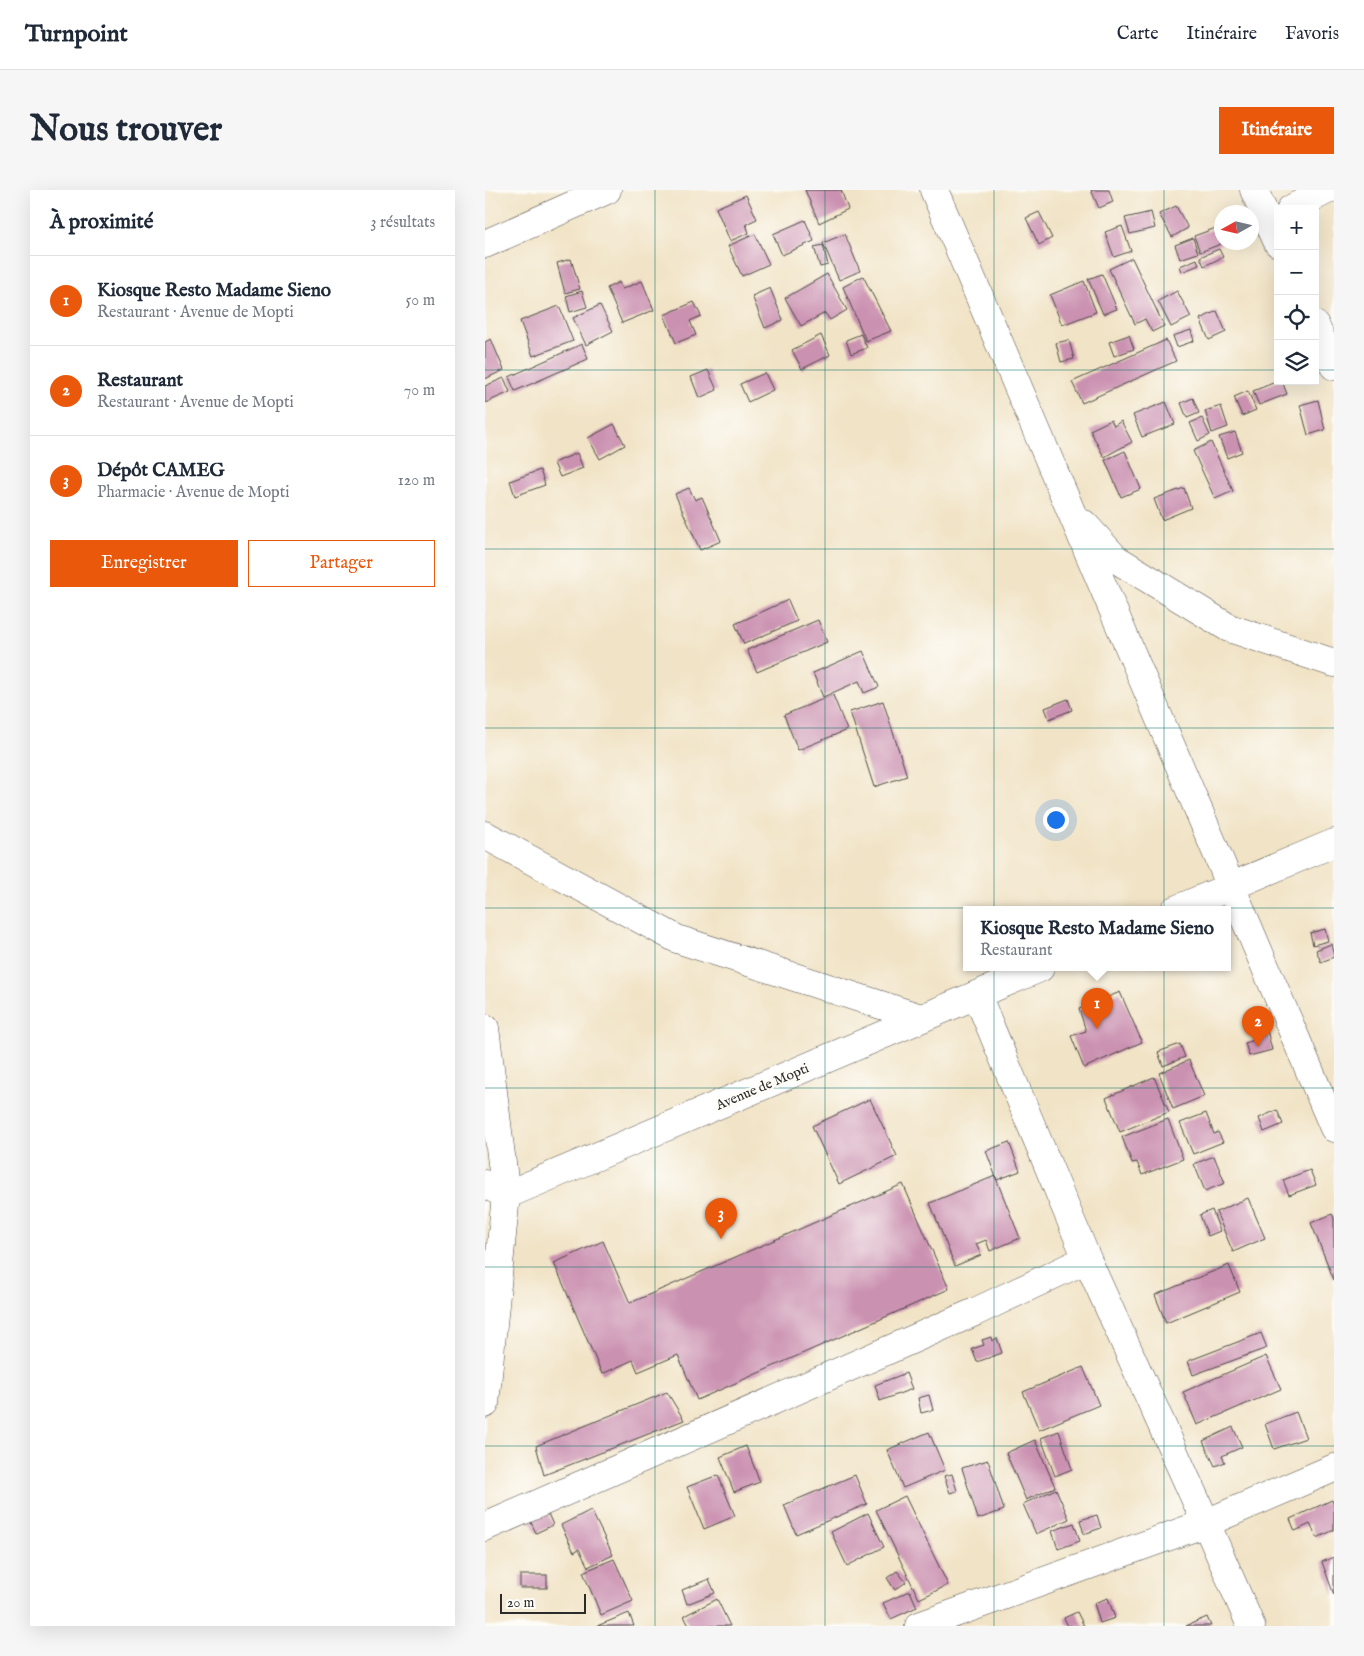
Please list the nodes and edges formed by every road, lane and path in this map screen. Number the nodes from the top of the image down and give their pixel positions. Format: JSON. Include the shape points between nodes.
{"nodes":[{"id":1,"x":607,"y":190,"type":"edge"},
{"id":2,"x":934,"y":190,"type":"edge"},
{"id":3,"x":1255,"y":190,"type":"edge"},
{"id":4,"x":1327,"y":190,"type":"edge"},
{"id":5,"x":1304,"y":205,"type":"edge"},
{"id":6,"x":1274,"y":216,"type":"edge"},
{"id":7,"x":485,"y":244,"type":"edge"},
{"id":8,"x":1319,"y":334,"type":"edge"},
{"id":9,"x":1334,"y":366,"type":"edge"},
{"id":10,"x":1070,"y":508,"type":"junction"},
{"id":11,"x":1334,"y":662,"type":"edge"},
{"id":12,"x":485,"y":835,"type":"edge"},
{"id":13,"x":1334,"y":843,"type":"edge"},
{"id":14,"x":1231,"y":887,"type":"junction"},
{"id":15,"x":1185,"y":906,"type":"edge"},
{"id":16,"x":1034,"y":971,"type":"edge"},
{"id":17,"x":977,"y":995,"type":"junction"},
{"id":18,"x":921,"y":1018,"type":"junction"},
{"id":19,"x":485,"y":1028,"type":"edge"},
{"id":20,"x":1334,"y":1128,"type":"edge"},
{"id":21,"x":496,"y":1189,"type":"edge"},
{"id":22,"x":1087,"y":1259,"type":"junction"},
{"id":23,"x":485,"y":1404,"type":"edge"},
{"id":24,"x":1334,"y":1468,"type":"edge"},
{"id":25,"x":1206,"y":1522,"type":"junction"},
{"id":26,"x":485,"y":1527,"type":"edge"},
{"id":27,"x":919,"y":1626,"type":"edge"},
{"id":28,"x":1251,"y":1626,"type":"edge"}],
"edges":[{"from":1,"to":7,"type":"street"},
{"from":2,"to":10,"type":"street"},
{"from":3,"to":6,"type":"street"},
{"from":4,"to":5,"type":"street"},
{"from":8,"to":9,"type":"street"},
{"from":10,"to":11,"type":"street","via":[[1116,559],[1229,628]]},
{"from":10,"to":14,"type":"street"},
{"from":12,"to":18,"type":"street","via":[[677,939]]},
{"from":13,"to":14,"type":"street"},
{"from":14,"to":15,"type":"street"},
{"from":14,"to":20,"type":"street"},
{"from":16,"to":17,"type":"street","name":"Avenue de Mopti"},
{"from":17,"to":18,"type":"street","name":"Avenue de Mopti"},
{"from":17,"to":22,"type":"street"},
{"from":18,"to":21,"type":"street","name":"Avenue de Mopti"},
{"from":19,"to":21,"type":"street"},
{"from":21,"to":23,"type":"street"},
{"from":22,"to":25,"type":"street"},
{"from":22,"to":26,"type":"street","via":[[975,1312]]},
{"from":24,"to":25,"type":"street"},
{"from":25,"to":27,"type":"street"},
{"from":25,"to":28,"type":"street"}]}
